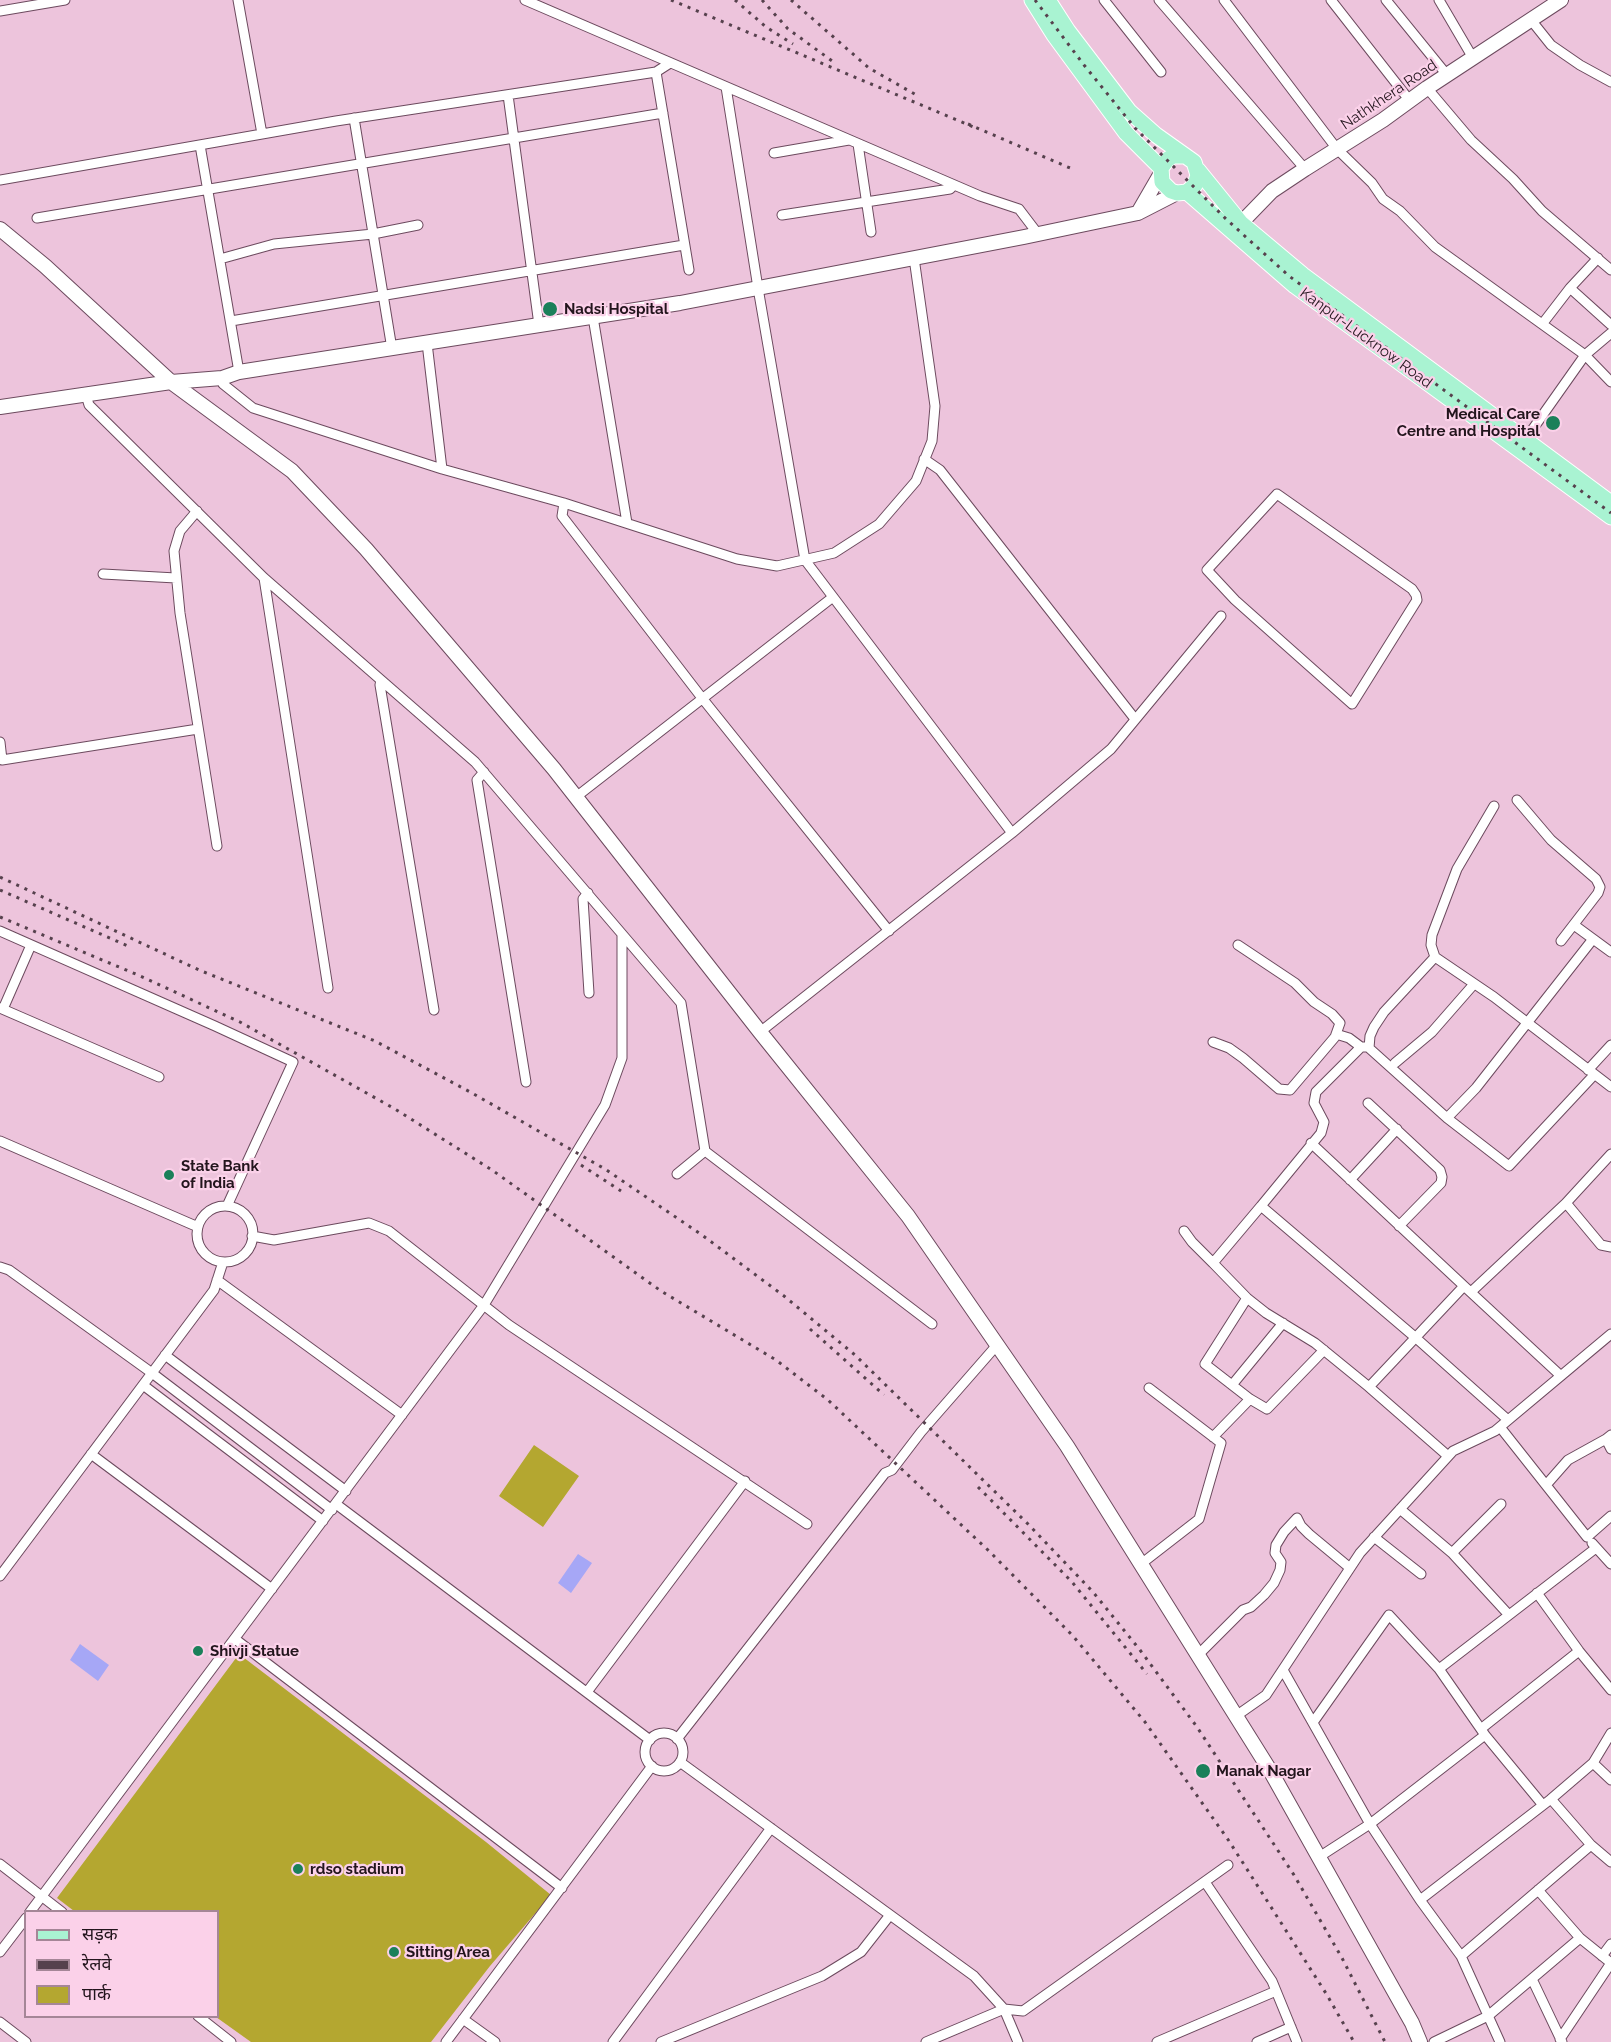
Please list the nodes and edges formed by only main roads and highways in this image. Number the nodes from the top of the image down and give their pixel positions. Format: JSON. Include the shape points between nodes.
{"nodes":[{"id":1,"x":1032,"y":0,"type":"edge"},
{"id":2,"x":1048,"y":0,"type":"edge"},
{"id":3,"x":1184,"y":156,"type":"junction"},
{"id":4,"x":1198,"y":170,"type":"junction"},
{"id":5,"x":1161,"y":172,"type":"junction"},
{"id":6,"x":1182,"y":193,"type":"junction"},
{"id":7,"x":1427,"y":375,"type":"junction"},
{"id":8,"x":1611,"y":503,"type":"edge"},
{"id":9,"x":1611,"y":517,"type":"edge"}],
"edges":[{"from":1,"to":5,"type":"main road","via":[[1126,133]]},
{"from":2,"to":3,"type":"main road","via":[[1129,111]]},
{"from":3,"to":4,"type":"main road"},
{"from":3,"to":5,"type":"main road","via":[[1173,156]]},
{"from":4,"to":6,"type":"main road","via":[[1198,180]]},
{"from":4,"to":7,"type":"main road","name":"Kanpur-Lucknow Road","via":[[1241,223]]},
{"from":5,"to":6,"type":"main road","via":[[1165,187]]},
{"from":6,"to":7,"type":"main road","name":"Kanpur-Lucknow Road","via":[[1295,286]]},
{"from":7,"to":8,"type":"main road","name":"Kanpur-Lucknow Road"},
{"from":7,"to":9,"type":"main road","name":"Kanpur-Lucknow Road"}]}
